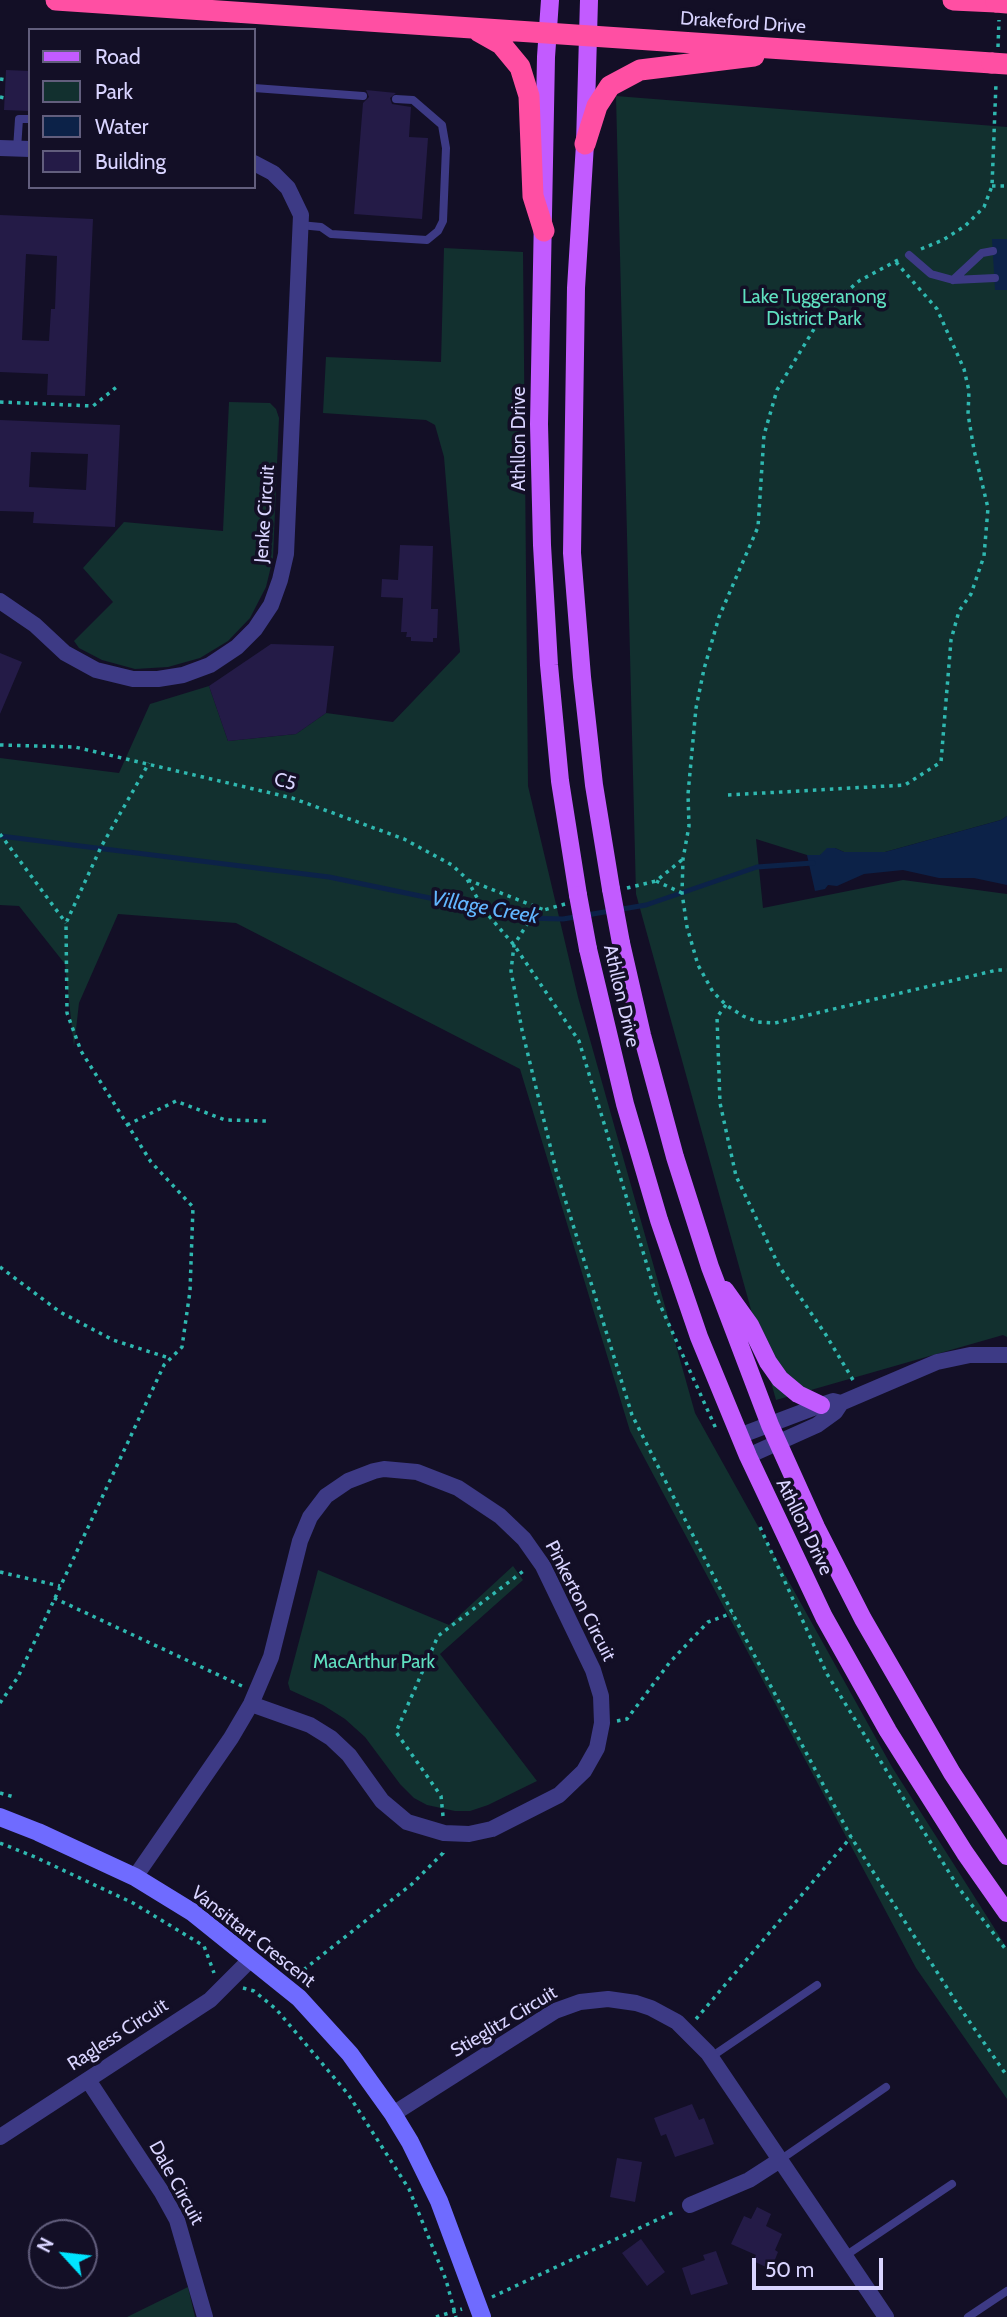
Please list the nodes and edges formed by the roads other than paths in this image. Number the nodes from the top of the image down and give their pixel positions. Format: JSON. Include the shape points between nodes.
{"nodes":[{"id":1,"x":56,"y":0,"type":"edge"},
{"id":2,"x":550,"y":0,"type":"edge"},
{"id":3,"x":589,"y":0,"type":"edge"},
{"id":4,"x":953,"y":0,"type":"edge"},
{"id":5,"x":1001,"y":6,"type":"edge"},
{"id":6,"x":473,"y":28,"type":"junction"},
{"id":7,"x":548,"y":33,"type":"junction"},
{"id":8,"x":587,"y":36,"type":"junction"},
{"id":9,"x":801,"y":50,"type":"junction"},
{"id":10,"x":998,"y":65,"type":"edge"},
{"id":11,"x":256,"y":88,"type":"edge"},
{"id":12,"x":363,"y":96,"type":"dead end"},
{"id":13,"x":396,"y":99,"type":"dead end"},
{"id":14,"x":28,"y":120,"type":"edge"},
{"id":15,"x":585,"y":144,"type":"junction"},
{"id":16,"x":0,"y":148,"type":"edge"},
{"id":17,"x":23,"y":149,"type":"edge"},
{"id":18,"x":256,"y":164,"type":"edge"},
{"id":19,"x":300,"y":225,"type":"junction"},
{"id":20,"x":544,"y":231,"type":"junction"},
{"id":21,"x":993,"y":251,"type":"dead end"},
{"id":22,"x":909,"y":255,"type":"road end"},
{"id":23,"x":995,"y":278,"type":"dead end"},
{"id":24,"x":953,"y":280,"type":"junction"},
{"id":25,"x":0,"y":601,"type":"edge"},
{"id":26,"x":710,"y":1267,"type":"junction"},
{"id":27,"x":1007,"y":1355,"type":"edge"},
{"id":28,"x":841,"y":1403,"type":"junction"},
{"id":29,"x":821,"y":1405,"type":"junction"},
{"id":30,"x":770,"y":1425,"type":"junction"},
{"id":31,"x":739,"y":1437,"type":"junction"},
{"id":32,"x":778,"y":1443,"type":"junction"},
{"id":33,"x":748,"y":1456,"type":"junction"},
{"id":34,"x":254,"y":1698,"type":"junction"},
{"id":35,"x":0,"y":1817,"type":"edge"},
{"id":36,"x":1007,"y":1856,"type":"edge"},
{"id":37,"x":135,"y":1877,"type":"junction"},
{"id":38,"x":1007,"y":1913,"type":"edge"},
{"id":39,"x":251,"y":1959,"type":"junction"},
{"id":40,"x":817,"y":1985,"type":"dead end"},
{"id":41,"x":711,"y":2057,"type":"junction"},
{"id":42,"x":88,"y":2080,"type":"junction"},
{"id":43,"x":886,"y":2087,"type":"dead end"},
{"id":44,"x":393,"y":2114,"type":"junction"},
{"id":45,"x":0,"y":2137,"type":"edge"},
{"id":46,"x":780,"y":2160,"type":"junction"},
{"id":47,"x":952,"y":2184,"type":"dead end"},
{"id":48,"x":690,"y":2204,"type":"road end"},
{"id":49,"x":845,"y":2256,"type":"junction"},
{"id":50,"x":1007,"y":2291,"type":"edge"},
{"id":51,"x":480,"y":2310,"type":"edge"},
{"id":52,"x":205,"y":2317,"type":"edge"},
{"id":53,"x":886,"y":2317,"type":"edge"},
{"id":54,"x":968,"y":2317,"type":"edge"}],
"edges":[{"from":1,"to":6,"type":"highway","name":"Drakeford Drive"},
{"from":2,"to":7,"type":"main road","name":"Athllon Drive"},
{"from":3,"to":8,"type":"main road","name":"Athllon Drive"},
{"from":4,"to":5,"type":"highway"},
{"from":6,"to":7,"type":"highway","name":"Drakeford Drive"},
{"from":6,"to":20,"type":"highway","via":[[500,44],[520,67],[529,96],[533,196]]},
{"from":7,"to":8,"type":"highway","name":"Drakeford Drive"},
{"from":7,"to":20,"type":"main road","name":"Athllon Drive"},
{"from":8,"to":9,"type":"highway","name":"Drakeford Drive"},
{"from":8,"to":15,"type":"main road","name":"Athllon Drive"},
{"from":9,"to":10,"type":"highway","name":"Drakeford Drive"},
{"from":9,"to":15,"type":"highway","via":[[640,71],[611,86],[597,106]]},
{"from":11,"to":12,"type":"lane"},
{"from":13,"to":19,"type":"lane","via":[[413,100],[442,125],[446,148],[439,231],[427,240],[331,234],[321,227]]},
{"from":14,"to":17,"type":"lane","via":[[19,119]]},
{"from":15,"to":26,"type":"main road","name":"Athllon Drive","bridge":true,"via":[[576,288],[572,553],[582,677],[621,943],[665,1126]]},
{"from":16,"to":17,"type":"street"},
{"from":18,"to":19,"type":"street","name":"Jenke Circuit","via":[[288,188],[301,215]]},
{"from":19,"to":25,"type":"street","name":"Jenke Circuit","via":[[286,554],[271,605],[255,629],[210,665],[183,675],[133,679],[96,670],[65,653]]},
{"from":20,"to":31,"type":"main road","name":"Athllon Drive","bridge":true,"via":[[541,545],[548,665],[578,895],[625,1104],[659,1220]]},
{"from":21,"to":24,"type":"lane","via":[[982,253]]},
{"from":22,"to":24,"type":"lane","via":[[931,274]]},
{"from":23,"to":24,"type":"lane"},
{"from":26,"to":29,"type":"main road","via":[[780,1379]]},
{"from":26,"to":30,"type":"main road","name":"Athllon Drive"},
{"from":27,"to":28,"type":"street","via":[[970,1355],[937,1362]]},
{"from":28,"to":29,"type":"street"},
{"from":28,"to":32,"type":"street","via":[[817,1425]]},
{"from":29,"to":30,"type":"street"},
{"from":30,"to":31,"type":"street"},
{"from":30,"to":32,"type":"main road","name":"Athllon Drive"},
{"from":31,"to":33,"type":"main road","name":"Athllon Drive"},
{"from":32,"to":33,"type":"street"},
{"from":32,"to":36,"type":"main road","name":"Athllon Drive","via":[[863,1619],[952,1773]]},
{"from":33,"to":38,"type":"main road","name":"Athllon Drive","via":[[824,1617],[888,1731]]},
{"from":34,"to":34,"type":"street","name":"Pinkerton Circuit","via":[[331,1738],[383,1801],[407,1822],[444,1833],[492,1829],[559,1796],[597,1748],[602,1723],[601,1696],[593,1670],[524,1539],[500,1516],[458,1488],[417,1472],[384,1469],[348,1480],[326,1496],[310,1517],[271,1657]]},
{"from":34,"to":37,"type":"street","name":"Pinkerton Circuit"},
{"from":35,"to":37,"type":"street","name":"Vansittart Crescent"},
{"from":37,"to":39,"type":"street","name":"Vansittart Crescent","via":[[192,1912]]},
{"from":39,"to":42,"type":"street","name":"Ragless Circuit","via":[[210,2000]]},
{"from":39,"to":44,"type":"street","name":"Vansittart Crescent","via":[[299,1998],[350,2054]]},
{"from":40,"to":41,"type":"lane"},
{"from":41,"to":44,"type":"street","name":"Stieglitz Circuit","via":[[686,2030],[636,2003],[580,2002],[555,2011]]},
{"from":41,"to":46,"type":"street","name":"Stieglitz Circuit"},
{"from":42,"to":45,"type":"street","name":"Ragless Circuit"},
{"from":42,"to":52,"type":"street","name":"Dale Circuit","via":[[177,2220]]},
{"from":43,"to":46,"type":"lane"},
{"from":44,"to":51,"type":"street","name":"Vansittart Crescent","via":[[439,2201]]},
{"from":46,"to":48,"type":"street","via":[[748,2180]]},
{"from":46,"to":49,"type":"street","name":"Stieglitz Circuit"},
{"from":47,"to":49,"type":"lane"},
{"from":49,"to":53,"type":"street","name":"Stieglitz Circuit"},
{"from":50,"to":54,"type":"lane"}]}
